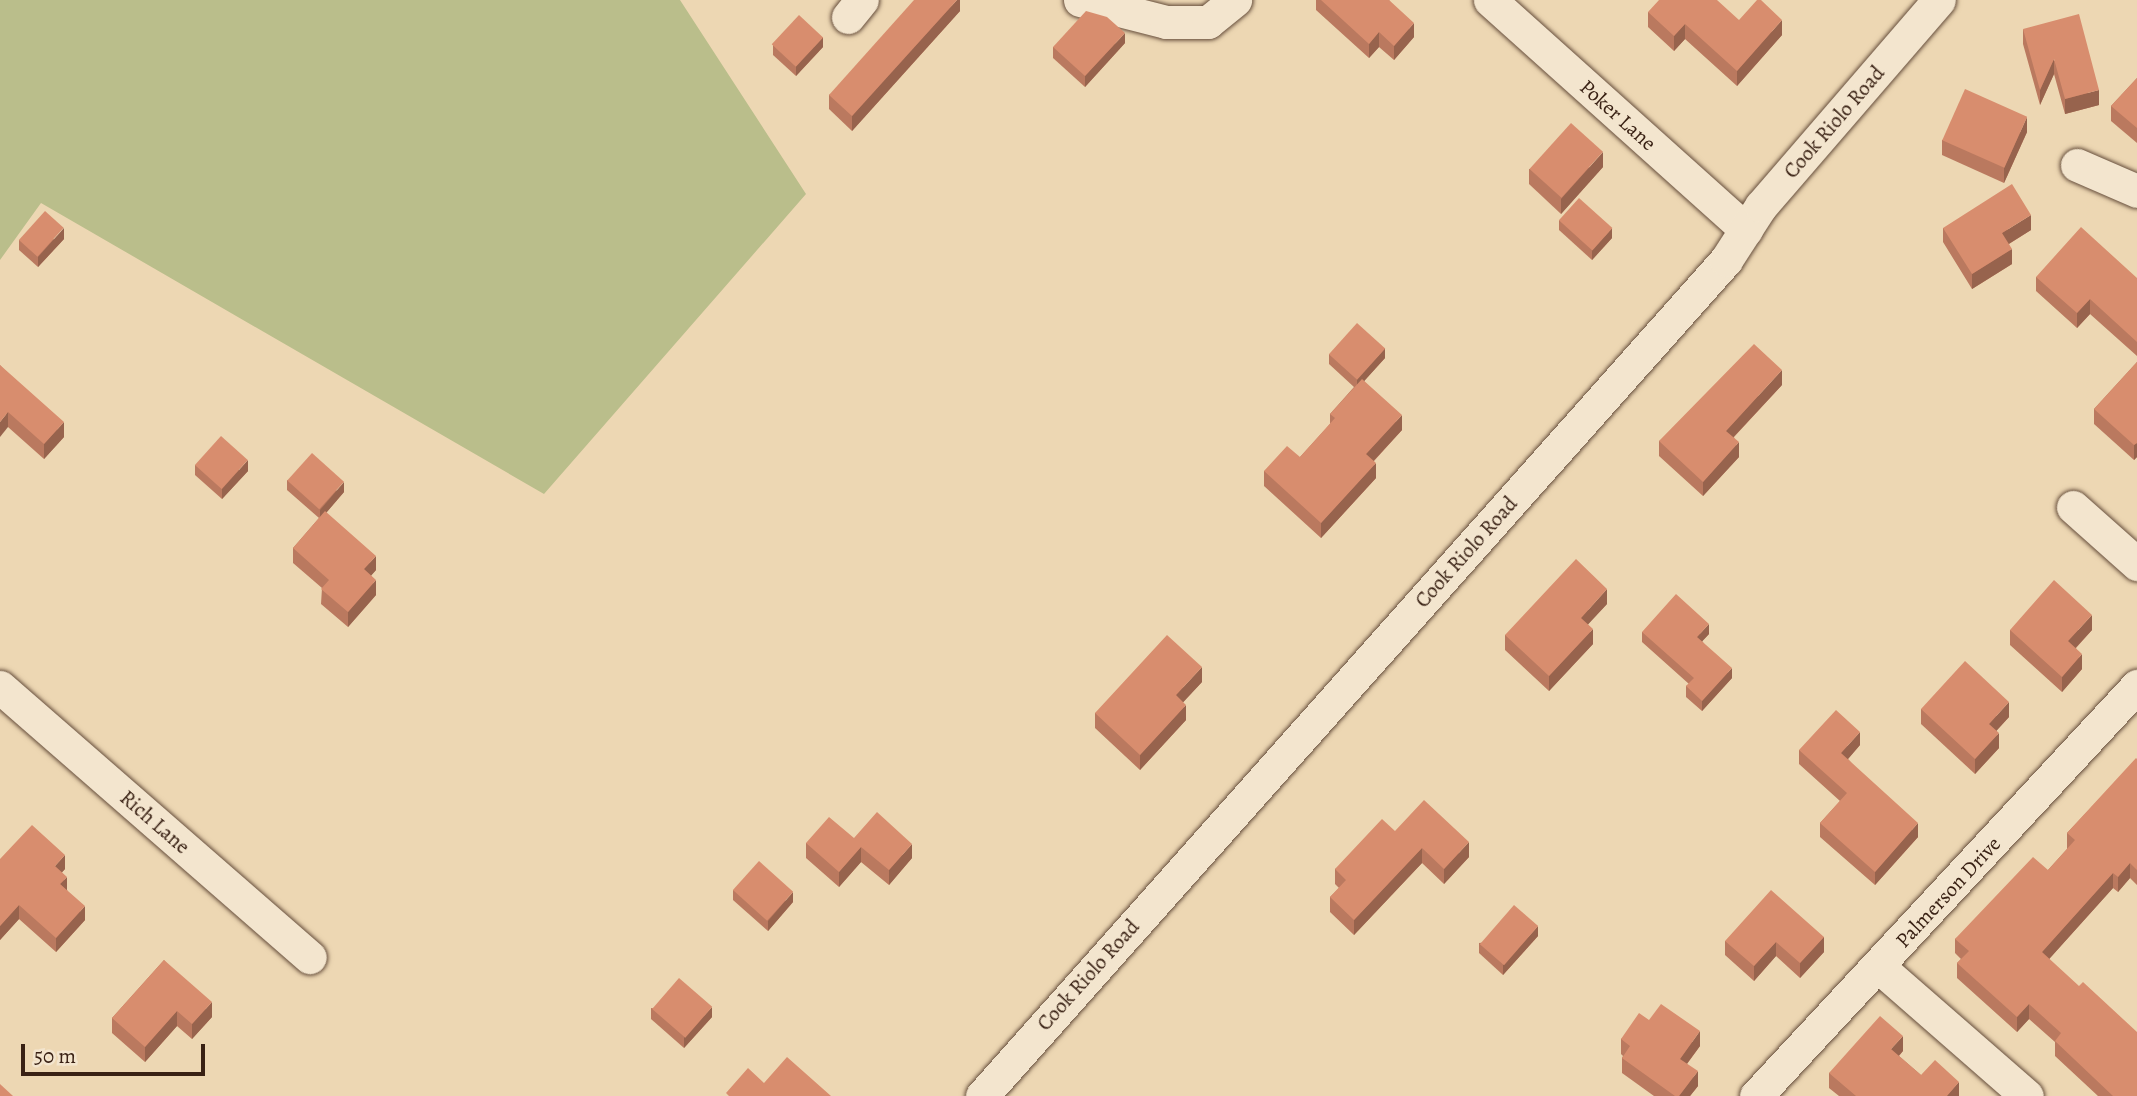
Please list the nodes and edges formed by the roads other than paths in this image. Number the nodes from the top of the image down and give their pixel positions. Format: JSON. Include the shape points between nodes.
{"nodes":[{"id":1,"x":1080,"y":0,"type":"edge"},
{"id":2,"x":1235,"y":0,"type":"edge"},
{"id":3,"x":1490,"y":0,"type":"edge"},
{"id":4,"x":1939,"y":0,"type":"edge"},
{"id":5,"x":2077,"y":165,"type":"dead end"},
{"id":6,"x":2137,"y":191,"type":"edge"},
{"id":7,"x":1746,"y":230,"type":"junction"},
{"id":8,"x":2073,"y":507,"type":"dead end"},
{"id":9,"x":2137,"y":564,"type":"edge"},
{"id":10,"x":2137,"y":686,"type":"edge"},
{"id":11,"x":0,"y":687,"type":"edge"},
{"id":12,"x":310,"y":957,"type":"dead end"},
{"id":13,"x":1879,"y":967,"type":"junction"},
{"id":14,"x":982,"y":1096,"type":"edge"},
{"id":15,"x":1756,"y":1096,"type":"edge"},
{"id":16,"x":2027,"y":1096,"type":"edge"}],
"edges":[{"from":1,"to":2,"type":"street","via":[[1166,22],[1209,22]]},
{"from":3,"to":7,"type":"street","name":"Poker Lane"},
{"from":4,"to":7,"type":"street","name":"Cook Riolo Road","via":[[1761,206]]},
{"from":5,"to":6,"type":"street"},
{"from":7,"to":14,"type":"street","name":"Cook Riolo Road","via":[[1726,260]]},
{"from":8,"to":9,"type":"street"},
{"from":10,"to":13,"type":"street","name":"Palmerson Drive"},
{"from":11,"to":12,"type":"street","name":"Rich Lane"},
{"from":13,"to":15,"type":"street","name":"Palmerson Drive"},
{"from":13,"to":16,"type":"street"}]}
